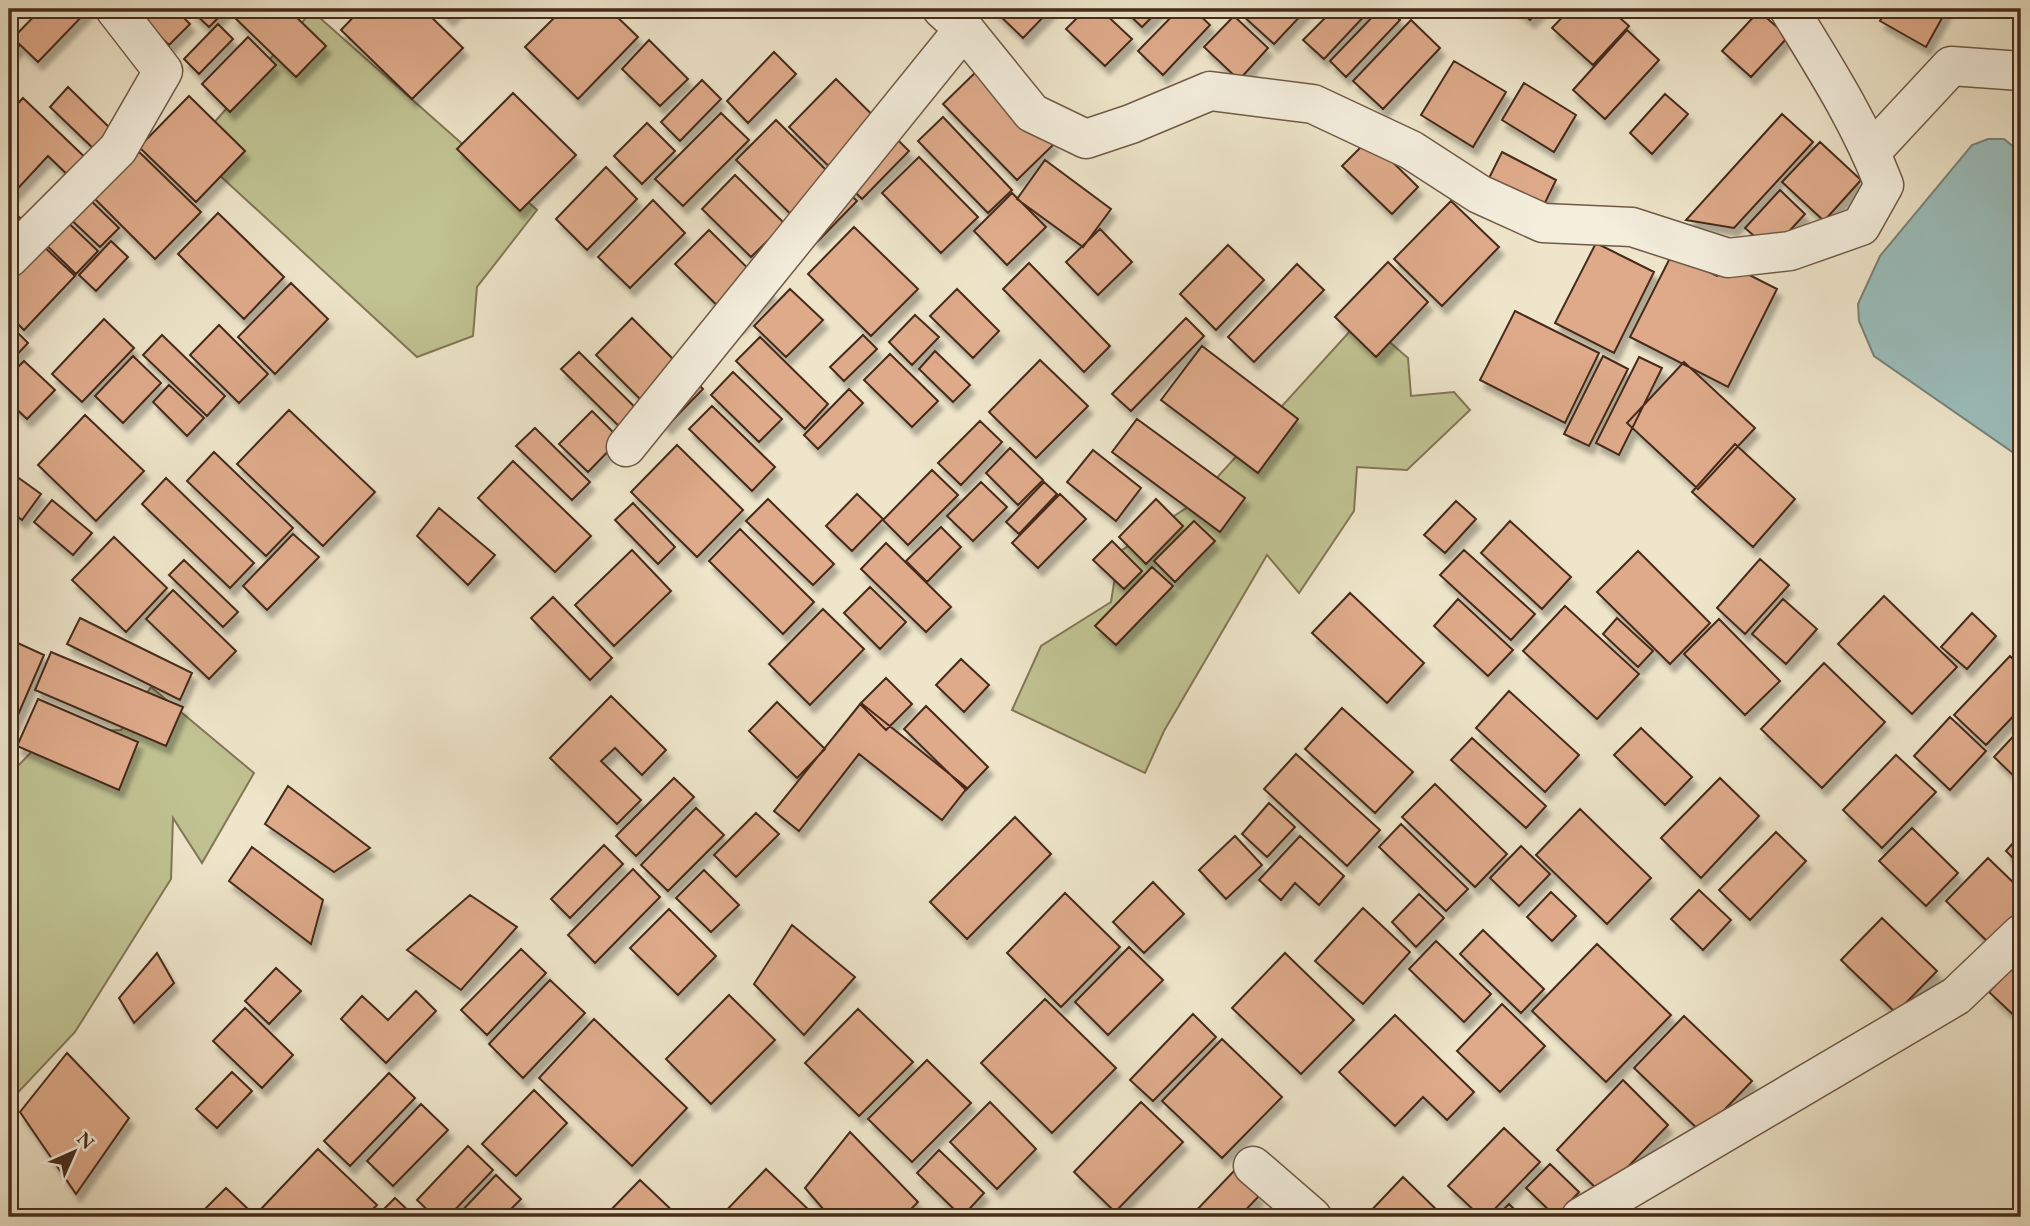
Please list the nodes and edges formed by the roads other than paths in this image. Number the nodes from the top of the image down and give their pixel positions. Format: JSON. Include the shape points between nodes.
{"nodes":[{"id":1,"x":115,"y":9,"type":"edge"},
{"id":2,"x":1789,"y":9,"type":"edge"},
{"id":3,"x":953,"y":19,"type":"edge"},
{"id":4,"x":2021,"y":71,"type":"edge"},
{"id":5,"x":1871,"y":152,"type":"junction"},
{"id":6,"x":9,"y":258,"type":"edge"},
{"id":7,"x":626,"y":447,"type":"dead end"},
{"id":8,"x":2021,"y":934,"type":"edge"},
{"id":9,"x":1253,"y":1166,"type":"dead end"},
{"id":10,"x":1312,"y":1217,"type":"edge"},
{"id":11,"x":1581,"y":1217,"type":"edge"}],
"edges":[{"from":1,"to":6,"type":"street","via":[[163,71],[118,149]]},
{"from":2,"to":5,"type":"street"},
{"from":3,"to":5,"type":"street","via":[[1032,113],[1086,139],[1210,91],[1313,104],[1411,150],[1479,194],[1543,223],[1633,227],[1728,258],[1790,251],[1861,226],[1884,185]]},
{"from":3,"to":7,"type":"street"},
{"from":4,"to":5,"type":"street","via":[[1951,66]]},
{"from":8,"to":11,"type":"street","via":[[1956,996]]},
{"from":9,"to":10,"type":"street"}]}
